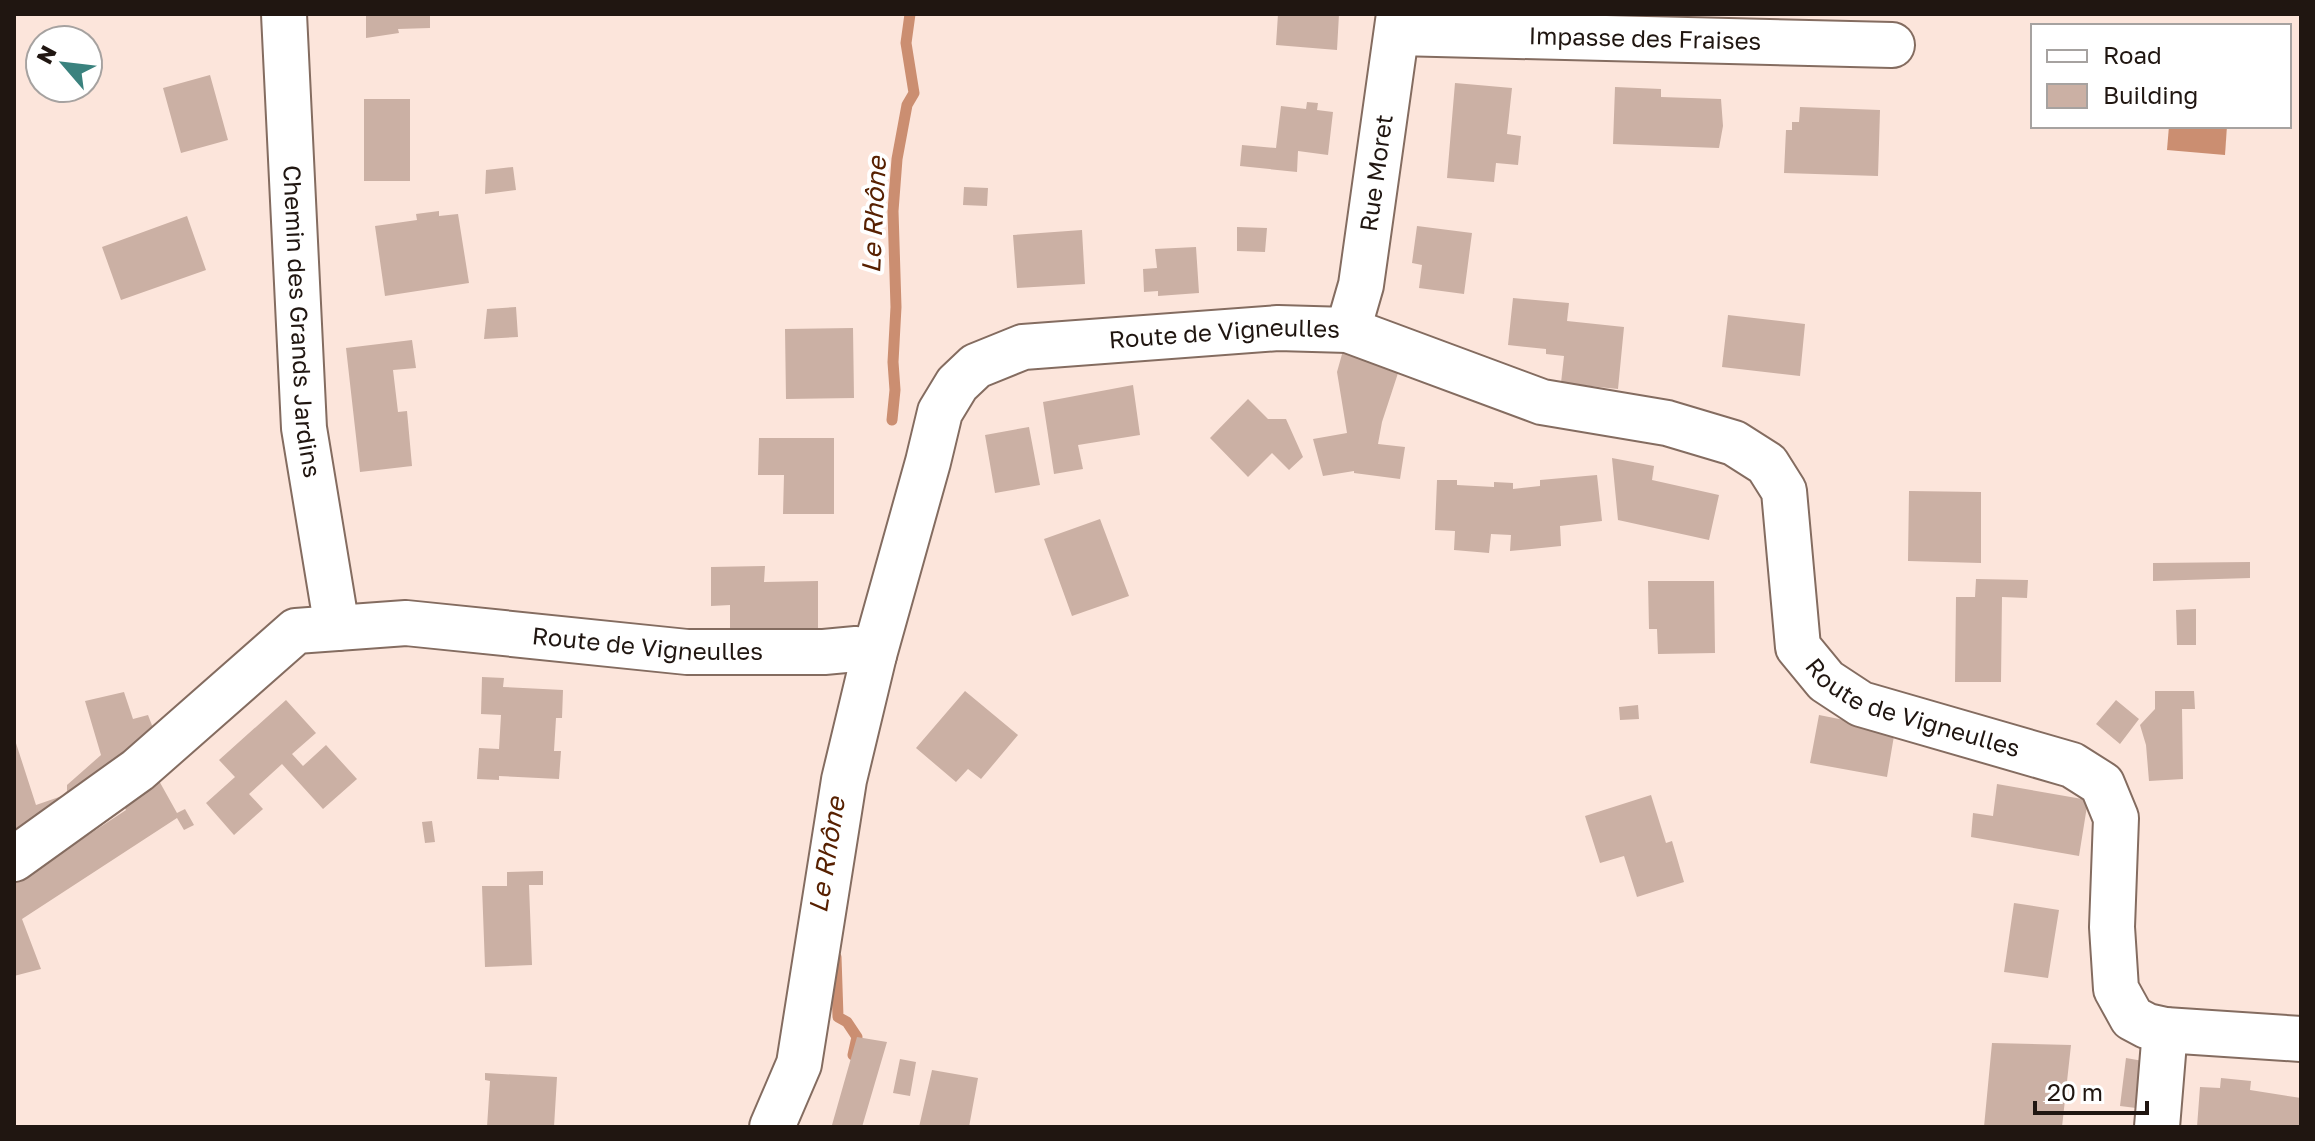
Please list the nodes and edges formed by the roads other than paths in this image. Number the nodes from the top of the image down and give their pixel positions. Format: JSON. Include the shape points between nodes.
{"nodes":[{"id":1,"x":284,"y":14,"type":"edge"},
{"id":2,"x":1398,"y":24,"type":"edge"},
{"id":3,"x":1892,"y":45,"type":"dead end"},
{"id":4,"x":1348,"y":330,"type":"junction"},
{"id":5,"x":337,"y":628,"type":"junction"},
{"id":6,"x":874,"y":655,"type":"junction"},
{"id":7,"x":14,"y":859,"type":"edge"},
{"id":8,"x":2165,"y":1030,"type":"junction"},
{"id":9,"x":2301,"y":1039,"type":"edge"},
{"id":10,"x":772,"y":1127,"type":"edge"},
{"id":11,"x":2157,"y":1127,"type":"edge"}],
"edges":[{"from":1,"to":5,"type":"street","name":"Chemin des Grands Jardins","via":[[304,428]]},
{"from":2,"to":3,"type":"street","name":"Impasse des Fraises"},
{"from":2,"to":4,"type":"street","name":"Rue Moret","via":[[1361,285]]},
{"from":4,"to":6,"type":"street","name":"Route de Vigneulles","via":[[1278,328],[1023,347],[976,366],[940,412]]},
{"from":4,"to":8,"type":"street","name":"Route de Vigneulles","via":[[1542,402],[1667,423],[1734,443],[1767,464],[1784,491],[1798,647],[1826,681],[1861,704],[2072,765],[2102,784],[2116,818],[2116,989],[2132,1018]]},
{"from":5,"to":6,"type":"street","name":"Route de Vigneulles","via":[[406,623],[687,652],[856,649]]},
{"from":5,"to":7,"type":"street","name":"Route de Vigneulles","via":[[296,631],[138,770]]},
{"from":6,"to":10,"type":"street","via":[[844,780],[799,1064]]},
{"from":8,"to":9,"type":"street","name":"Route de Vigneulles"},
{"from":8,"to":11,"type":"street"}]}
